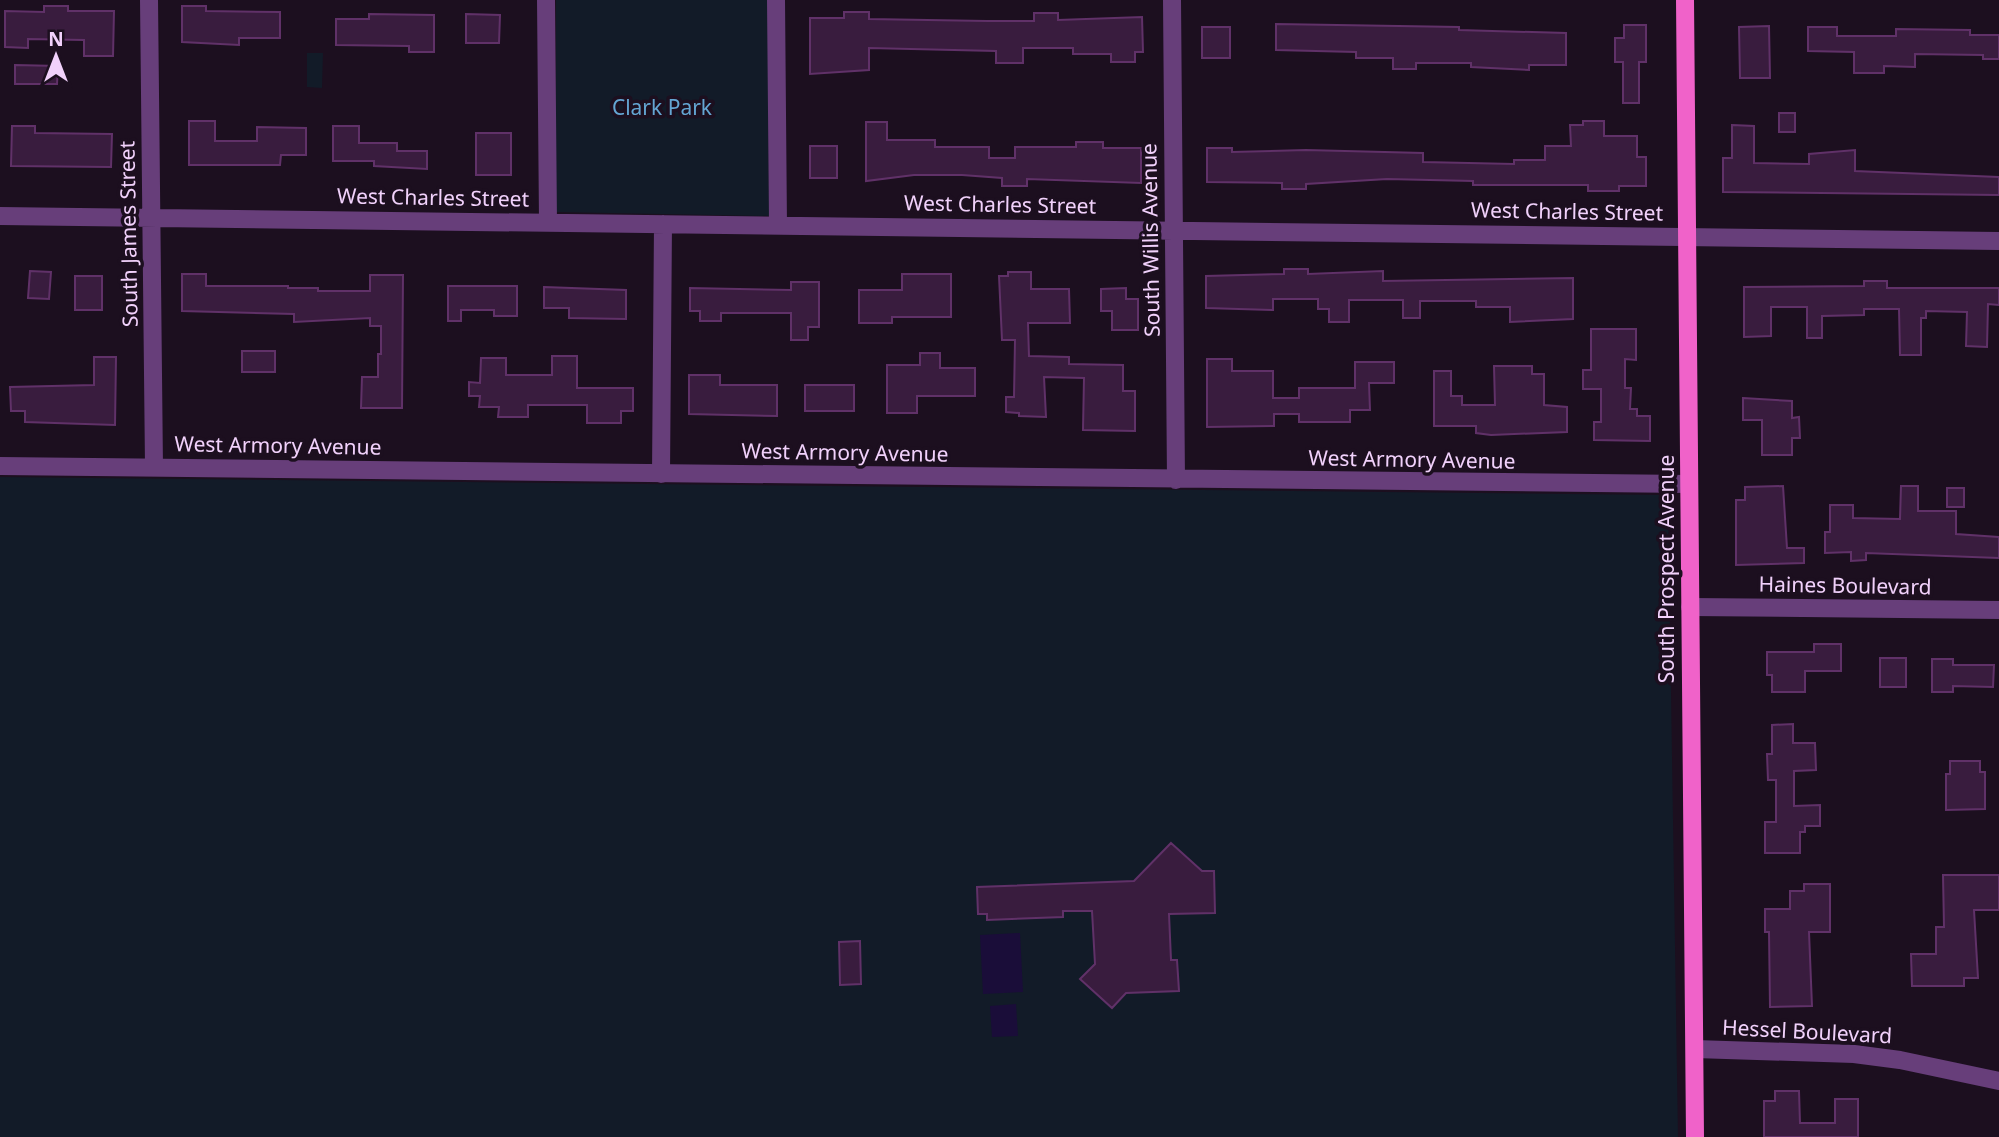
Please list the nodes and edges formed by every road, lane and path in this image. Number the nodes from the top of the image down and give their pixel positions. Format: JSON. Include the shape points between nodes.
{"nodes":[{"id":1,"x":149,"y":0,"type":"edge"},
{"id":2,"x":546,"y":0,"type":"edge"},
{"id":3,"x":776,"y":0,"type":"edge"},
{"id":4,"x":1172,"y":0,"type":"edge"},
{"id":5,"x":1685,"y":0,"type":"edge"},
{"id":6,"x":0,"y":216,"type":"edge"},
{"id":7,"x":152,"y":217,"type":"junction"},
{"id":8,"x":548,"y":222,"type":"junction"},
{"id":9,"x":663,"y":224,"type":"junction"},
{"id":10,"x":778,"y":225,"type":"junction"},
{"id":11,"x":1173,"y":229,"type":"junction"},
{"id":12,"x":1687,"y":236,"type":"junction"},
{"id":13,"x":1999,"y":241,"type":"edge"},
{"id":14,"x":0,"y":466,"type":"edge"},
{"id":15,"x":154,"y":467,"type":"junction"},
{"id":16,"x":661,"y":474,"type":"junction"},
{"id":17,"x":1176,"y":480,"type":"junction"},
{"id":18,"x":1689,"y":484,"type":"junction"},
{"id":19,"x":1690,"y":607,"type":"junction"},
{"id":20,"x":1999,"y":610,"type":"edge"},
{"id":21,"x":1695,"y":1049,"type":"junction"},
{"id":22,"x":1999,"y":1081,"type":"edge"},
{"id":23,"x":1696,"y":1137,"type":"edge"}],
"edges":[{"from":1,"to":7,"type":"street","name":"South James Street"},
{"from":2,"to":8,"type":"street"},
{"from":3,"to":10,"type":"street"},
{"from":4,"to":11,"type":"street","name":"South Willis Avenue"},
{"from":5,"to":12,"type":"main road","name":"South Prospect Avenue"},
{"from":6,"to":7,"type":"street","name":"West Charles Street"},
{"from":7,"to":8,"type":"street","name":"West Charles Street"},
{"from":7,"to":15,"type":"street","name":"South James Street"},
{"from":8,"to":9,"type":"street","name":"West Charles Street"},
{"from":9,"to":10,"type":"street","name":"West Charles Street"},
{"from":9,"to":16,"type":"street"},
{"from":10,"to":11,"type":"street","name":"West Charles Street"},
{"from":11,"to":12,"type":"street","name":"West Charles Street"},
{"from":11,"to":17,"type":"street","name":"South Willis Avenue"},
{"from":12,"to":13,"type":"street","name":"West Charles Street"},
{"from":12,"to":18,"type":"main road","name":"South Prospect Avenue"},
{"from":14,"to":15,"type":"street","name":"West Armory Avenue"},
{"from":15,"to":16,"type":"street","name":"West Armory Avenue"},
{"from":16,"to":17,"type":"street","name":"West Armory Avenue"},
{"from":17,"to":18,"type":"street","name":"West Armory Avenue"},
{"from":18,"to":19,"type":"main road","name":"South Prospect Avenue"},
{"from":19,"to":20,"type":"street","name":"Haines Boulevard"},
{"from":19,"to":21,"type":"main road","name":"South Prospect Avenue"},
{"from":21,"to":22,"type":"street","name":"Hessel Boulevard","via":[[1854,1054]]},
{"from":21,"to":23,"type":"main road","name":"South Prospect Avenue"}]}
